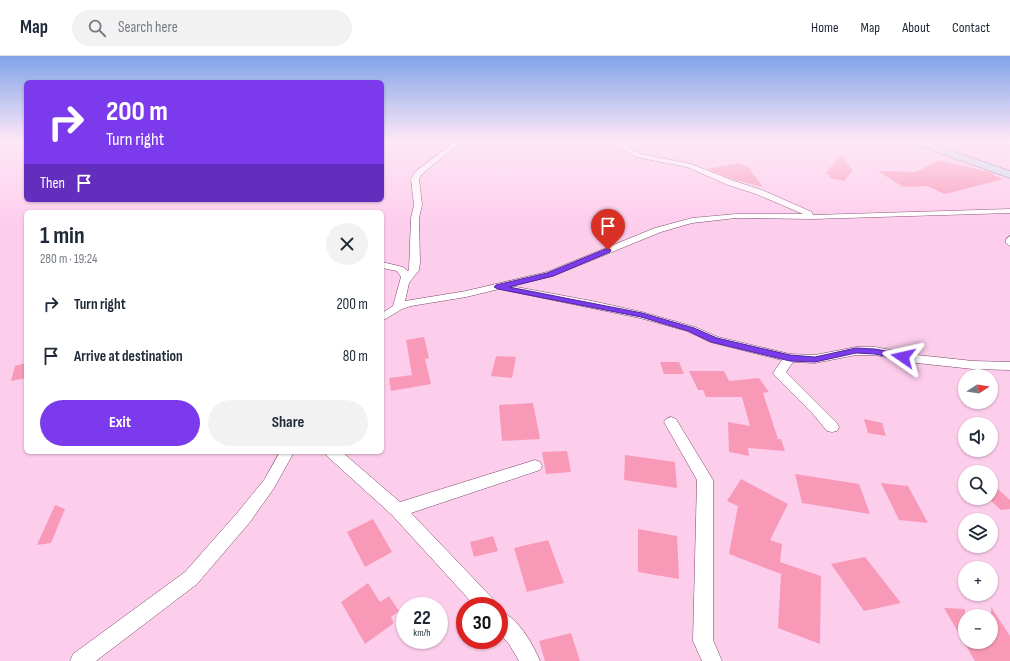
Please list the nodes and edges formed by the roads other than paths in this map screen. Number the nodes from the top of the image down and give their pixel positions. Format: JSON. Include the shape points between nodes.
{"nodes":[{"id":1,"x":425,"y":168,"type":"edge"},
{"id":2,"x":697,"y":168,"type":"edge"},
{"id":3,"x":991,"y":168,"type":"edge"},
{"id":4,"x":1010,"y":175,"type":"edge"},
{"id":5,"x":1010,"y":211,"type":"edge"},
{"id":6,"x":813,"y":217,"type":"junction"},
{"id":7,"x":1010,"y":239,"type":"edge"},
{"id":8,"x":1010,"y":242,"type":"edge"},
{"id":9,"x":384,"y":265,"type":"edge"},
{"id":10,"x":405,"y":282,"type":"junction"},
{"id":11,"x":498,"y":287,"type":"junction"},
{"id":12,"x":398,"y":307,"type":"junction"},
{"id":13,"x":384,"y":317,"type":"edge"},
{"id":14,"x":790,"y":358,"type":"junction"},
{"id":15,"x":1010,"y":366,"type":"edge"},
{"id":16,"x":671,"y":422,"type":"dead end"},
{"id":17,"x":832,"y":427,"type":"dead end"},
{"id":18,"x":286,"y":454,"type":"edge"},
{"id":19,"x":334,"y":454,"type":"edge"},
{"id":20,"x":535,"y":466,"type":"dead end"},
{"id":21,"x":398,"y":510,"type":"junction"},
{"id":22,"x":479,"y":597,"type":"edge"},
{"id":23,"x":508,"y":629,"type":"edge"},
{"id":24,"x":80,"y":661,"type":"edge"},
{"id":25,"x":530,"y":661,"type":"edge"},
{"id":26,"x":712,"y":661,"type":"edge"}],
"edges":[{"from":1,"to":10,"type":"street","via":[[415,179],[418,205],[416,263]]},
{"from":2,"to":6,"type":"street","via":[[759,192]]},
{"from":3,"to":4,"type":"street"},
{"from":5,"to":6,"type":"street"},
{"from":6,"to":11,"type":"street","via":[[736,216],[692,221],[658,230],[550,274]]},
{"from":7,"to":8,"type":"street"},
{"from":9,"to":10,"type":"street","via":[[406,273]]},
{"from":10,"to":12,"type":"street"},
{"from":11,"to":12,"type":"street"},
{"from":11,"to":14,"type":"street","via":[[642,315],[691,329],[714,340]]},
{"from":12,"to":13,"type":"street"},
{"from":14,"to":15,"type":"street","via":[[815,359],[862,351],[952,363]]},
{"from":14,"to":17,"type":"street","via":[[779,373]]},
{"from":16,"to":26,"type":"street","via":[[705,480],[703,641]]},
{"from":18,"to":24,"type":"street","via":[[244,518],[191,578]]},
{"from":19,"to":21,"type":"street"},
{"from":20,"to":21,"type":"street"},
{"from":21,"to":22,"type":"street"},
{"from":23,"to":25,"type":"street"}]}
